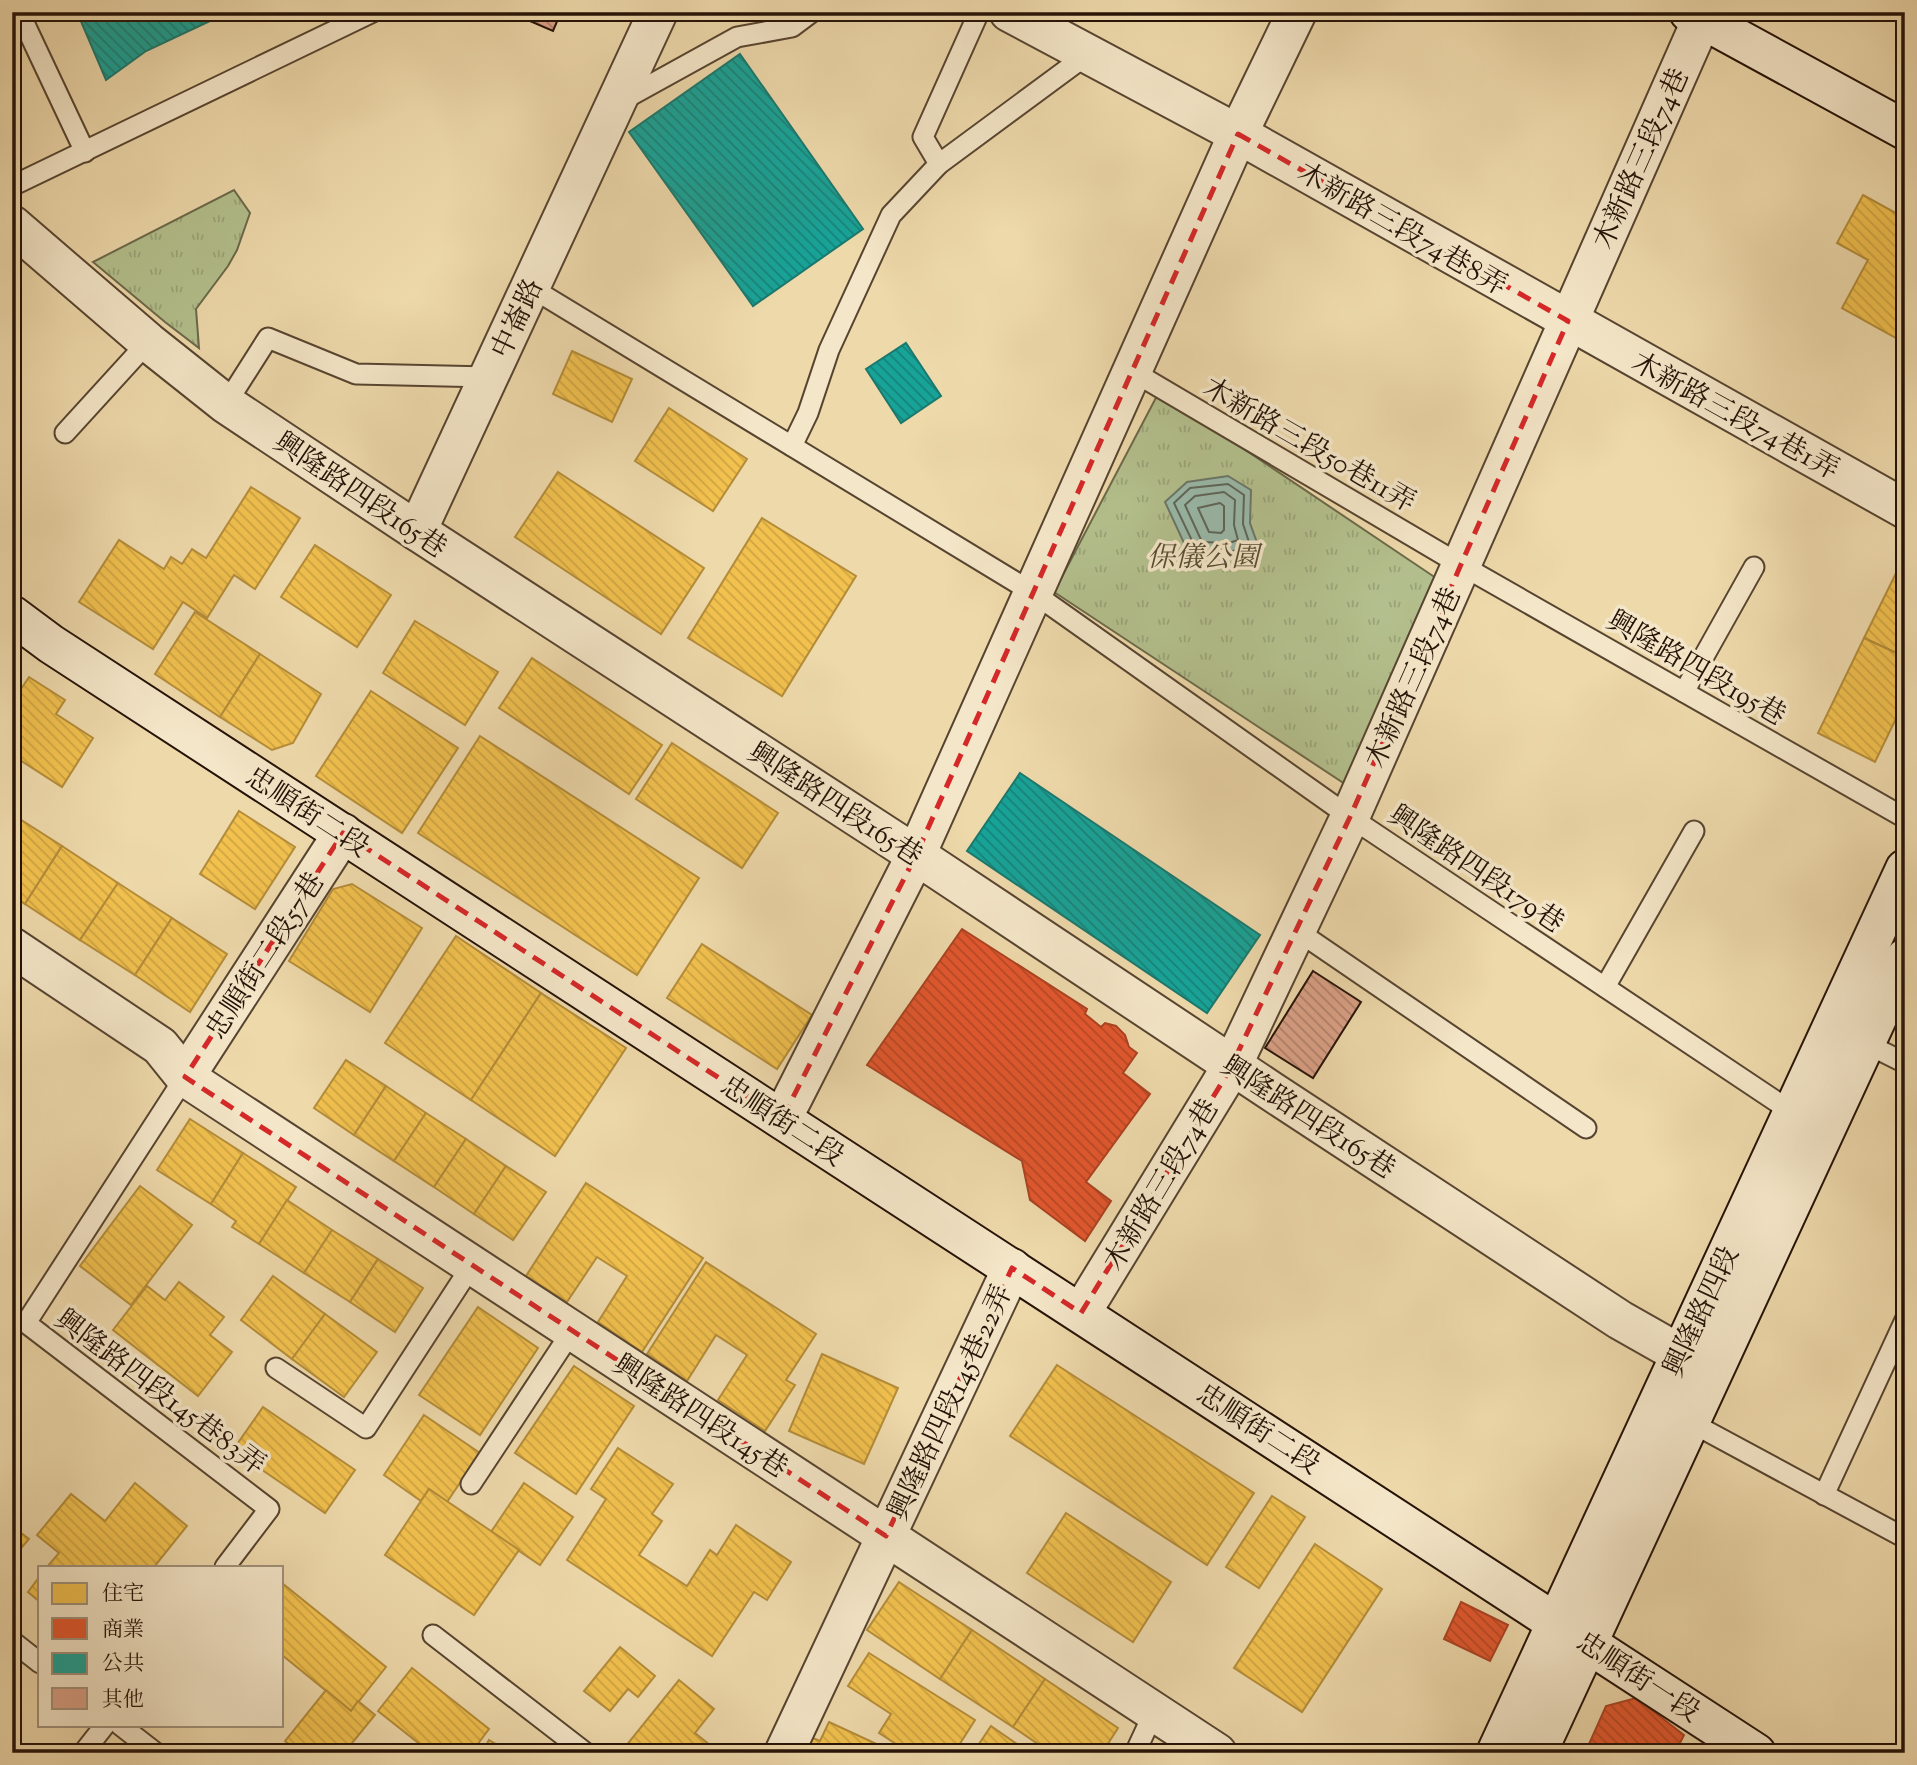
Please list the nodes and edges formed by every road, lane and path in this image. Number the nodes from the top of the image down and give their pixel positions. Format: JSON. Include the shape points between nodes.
{"nodes":[{"id":1,"x":19,"y":12,"type":"edge"},
{"id":2,"x":373,"y":12,"type":"edge"},
{"id":3,"x":658,"y":12,"type":"edge"},
{"id":4,"x":811,"y":12,"type":"edge"},
{"id":5,"x":979,"y":12,"type":"edge"},
{"id":6,"x":1009,"y":12,"type":"edge"},
{"id":7,"x":1297,"y":12,"type":"edge"},
{"id":8,"x":1696,"y":16,"type":"edge"},
{"id":9,"x":1088,"y":54,"type":"junction"},
{"id":10,"x":615,"y":104,"type":"junction"},
{"id":11,"x":1905,"y":130,"type":"edge"},
{"id":12,"x":1238,"y":134,"type":"junction"},
{"id":13,"x":85,"y":152,"type":"junction"},
{"id":14,"x":939,"y":164,"type":"junction"},
{"id":15,"x":12,"y":186,"type":"edge"},
{"id":16,"x":12,"y":225,"type":"edge"},
{"id":17,"x":530,"y":287,"type":"junction"},
{"id":18,"x":1568,"y":321,"type":"junction"},
{"id":19,"x":148,"y":342,"type":"junction"},
{"id":20,"x":1132,"y":371,"type":"junction"},
{"id":21,"x":489,"y":377,"type":"junction"},
{"id":22,"x":226,"y":404,"type":"junction"},
{"id":23,"x":65,"y":433,"type":"dead end"},
{"id":24,"x":792,"y":446,"type":"junction"},
{"id":25,"x":1905,"y":509,"type":"edge"},
{"id":26,"x":417,"y":531,"type":"junction"},
{"id":27,"x":1461,"y":565,"type":"junction"},
{"id":28,"x":1754,"y":567,"type":"dead end"},
{"id":29,"x":1032,"y":592,"type":"junction"},
{"id":30,"x":12,"y":615,"type":"edge"},
{"id":31,"x":1684,"y":692,"type":"junction"},
{"id":32,"x":1350,"y":817,"type":"junction"},
{"id":33,"x":1905,"y":818,"type":"edge"},
{"id":34,"x":1694,"y":831,"type":"dead end"},
{"id":35,"x":342,"y":833,"type":"junction"},
{"id":36,"x":916,"y":855,"type":"junction"},
{"id":37,"x":1905,"y":869,"type":"edge"},
{"id":38,"x":1296,"y":930,"type":"junction"},
{"id":39,"x":12,"y":947,"type":"edge"},
{"id":40,"x":1905,"y":958,"type":"edge"},
{"id":41,"x":1605,"y":988,"type":"junction"},
{"id":42,"x":1865,"y":1043,"type":"junction"},
{"id":43,"x":1905,"y":1063,"type":"edge"},
{"id":44,"x":1232,"y":1066,"type":"junction"},
{"id":45,"x":185,"y":1077,"type":"junction"},
{"id":46,"x":1792,"y":1112,"type":"junction"},
{"id":47,"x":782,"y":1119,"type":"junction"},
{"id":48,"x":1586,"y":1128,"type":"dead end"},
{"id":49,"x":472,"y":1265,"type":"junction"},
{"id":50,"x":1012,"y":1268,"type":"junction"},
{"id":51,"x":1081,"y":1313,"type":"junction"},
{"id":52,"x":19,"y":1317,"type":"edge"},
{"id":53,"x":1905,"y":1320,"type":"edge"},
{"id":54,"x":572,"y":1331,"type":"junction"},
{"id":55,"x":1680,"y":1354,"type":"junction"},
{"id":56,"x":276,"y":1368,"type":"dead end"},
{"id":57,"x":1690,"y":1422,"type":"junction"},
{"id":58,"x":471,"y":1484,"type":"dead end"},
{"id":59,"x":1824,"y":1495,"type":"junction"},
{"id":60,"x":886,"y":1536,"type":"junction"},
{"id":61,"x":1905,"y":1538,"type":"edge"},
{"id":62,"x":226,"y":1566,"type":"edge"},
{"id":63,"x":1556,"y":1622,"type":"junction"},
{"id":64,"x":433,"y":1635,"type":"dead end"},
{"id":65,"x":12,"y":1641,"type":"edge"},
{"id":66,"x":1588,"y":1643,"type":"junction"},
{"id":67,"x":38,"y":1661,"type":"edge"},
{"id":68,"x":1154,"y":1712,"type":"junction"},
{"id":69,"x":104,"y":1726,"type":"edge"},
{"id":70,"x":121,"y":1726,"type":"edge"},
{"id":71,"x":83,"y":1753,"type":"edge"},
{"id":72,"x":156,"y":1753,"type":"edge"},
{"id":73,"x":586,"y":1753,"type":"edge"},
{"id":74,"x":784,"y":1753,"type":"edge"},
{"id":75,"x":1135,"y":1753,"type":"edge"},
{"id":76,"x":1217,"y":1753,"type":"edge"},
{"id":77,"x":1496,"y":1753,"type":"edge"},
{"id":78,"x":1537,"y":1753,"type":"edge"},
{"id":79,"x":1756,"y":1753,"type":"edge"}],
"edges":[{"from":1,"to":13,"type":"lane"},
{"from":2,"to":13,"type":"lane"},
{"from":3,"to":10,"type":"street","name":"中崙路"},
{"from":4,"to":10,"type":"lane","via":[[792,27],[737,37]]},
{"from":5,"to":14,"type":"lane","via":[[923,137]]},
{"from":6,"to":9,"type":"street","name":"木新路三段74巷8弄"},
{"from":7,"to":12,"type":"street"},
{"from":8,"to":11,"type":"street"},
{"from":8,"to":18,"type":"street","name":"木新路三段74巷"},
{"from":9,"to":12,"type":"street","name":"木新路三段74巷8弄"},
{"from":9,"to":14,"type":"lane"},
{"from":10,"to":17,"type":"street","name":"中崙路"},
{"from":12,"to":18,"type":"street","name":"木新路三段74巷8弄"},
{"from":12,"to":20,"type":"street"},
{"from":13,"to":15,"type":"lane"},
{"from":14,"to":24,"type":"lane","via":[[891,215],[829,350]]},
{"from":16,"to":19,"type":"street","name":"興隆路四段165巷"},
{"from":17,"to":21,"type":"street","name":"中崙路"},
{"from":17,"to":24,"type":"lane","name":"興隆路四段179巷"},
{"from":18,"to":25,"type":"street","name":"木新路三段74巷1弄"},
{"from":18,"to":27,"type":"street","name":"木新路三段74巷"},
{"from":19,"to":22,"type":"street","name":"興隆路四段165巷"},
{"from":19,"to":23,"type":"lane"},
{"from":20,"to":27,"type":"lane","name":"木新路三段50巷11弄"},
{"from":20,"to":29,"type":"street"},
{"from":21,"to":22,"type":"lane","via":[[356,374],[268,338]]},
{"from":21,"to":26,"type":"street","name":"中崙路"},
{"from":22,"to":26,"type":"street","name":"興隆路四段165巷"},
{"from":24,"to":29,"type":"lane","name":"興隆路四段179巷"},
{"from":26,"to":36,"type":"street","name":"興隆路四段165巷"},
{"from":27,"to":31,"type":"lane","name":"興隆路四段195巷"},
{"from":27,"to":32,"type":"street","name":"木新路三段74巷"},
{"from":28,"to":31,"type":"lane"},
{"from":29,"to":32,"type":"lane","name":"興隆路四段179巷"},
{"from":29,"to":36,"type":"street"},
{"from":30,"to":35,"type":"street","name":"忠順街二段"},
{"from":31,"to":33,"type":"lane","name":"興隆路四段195巷"},
{"from":32,"to":38,"type":"street","name":"木新路三段74巷"},
{"from":32,"to":41,"type":"lane","name":"興隆路四段179巷"},
{"from":34,"to":41,"type":"lane"},
{"from":35,"to":45,"type":"street","name":"忠順街二段57巷"},
{"from":35,"to":47,"type":"street","name":"忠順街二段"},
{"from":36,"to":44,"type":"street","name":"興隆路四段165巷"},
{"from":36,"to":47,"type":"street"},
{"from":37,"to":46,"type":"street","name":"興隆路四段"},
{"from":38,"to":44,"type":"street","name":"木新路三段74巷"},
{"from":38,"to":48,"type":"lane"},
{"from":39,"to":45,"type":"street","name":"興隆路四段145巷","via":[[160,1046]]},
{"from":40,"to":42,"type":"street","name":"興隆路四段"},
{"from":41,"to":46,"type":"lane","name":"興隆路四段179巷"},
{"from":42,"to":43,"type":"lane"},
{"from":42,"to":46,"type":"lane"},
{"from":42,"to":57,"type":"street","name":"興隆路四段"},
{"from":44,"to":51,"type":"street","name":"木新路三段74巷"},
{"from":44,"to":55,"type":"street","name":"興隆路四段165巷"},
{"from":45,"to":49,"type":"street","name":"興隆路四段145巷"},
{"from":45,"to":52,"type":"lane","name":"興隆路四段145巷83弄"},
{"from":46,"to":55,"type":"street","name":"興隆路四段"},
{"from":47,"to":50,"type":"street","name":"忠順街二段"},
{"from":49,"to":54,"type":"street","name":"興隆路四段145巷"},
{"from":49,"to":56,"type":"lane","via":[[366,1427]]},
{"from":50,"to":51,"type":"street","name":"忠順街二段"},
{"from":50,"to":60,"type":"street","name":"興隆路四段145巷22弄"},
{"from":51,"to":63,"type":"street","name":"忠順街二段"},
{"from":52,"to":62,"type":"lane","name":"興隆路四段145巷83弄","via":[[269,1509]]},
{"from":53,"to":59,"type":"lane"},
{"from":54,"to":58,"type":"lane"},
{"from":54,"to":60,"type":"street","name":"興隆路四段145巷"},
{"from":55,"to":63,"type":"street","name":"興隆路四段"},
{"from":57,"to":59,"type":"lane"},
{"from":57,"to":66,"type":"street","name":"興隆路四段"},
{"from":59,"to":61,"type":"lane"},
{"from":60,"to":68,"type":"street","name":"興隆路四段145巷"},
{"from":60,"to":74,"type":"street","name":"興隆路四段145巷22弄"},
{"from":63,"to":66,"type":"street","name":"忠順街一段"},
{"from":63,"to":77,"type":"street","name":"興隆路四段"},
{"from":64,"to":73,"type":"lane"},
{"from":65,"to":67,"type":"lane"},
{"from":66,"to":78,"type":"street","name":"興隆路四段"},
{"from":66,"to":79,"type":"street","name":"忠順街一段"},
{"from":68,"to":75,"type":"lane"},
{"from":68,"to":76,"type":"street","name":"興隆路四段145巷"},
{"from":69,"to":71,"type":"lane"},
{"from":70,"to":72,"type":"lane"}]}
